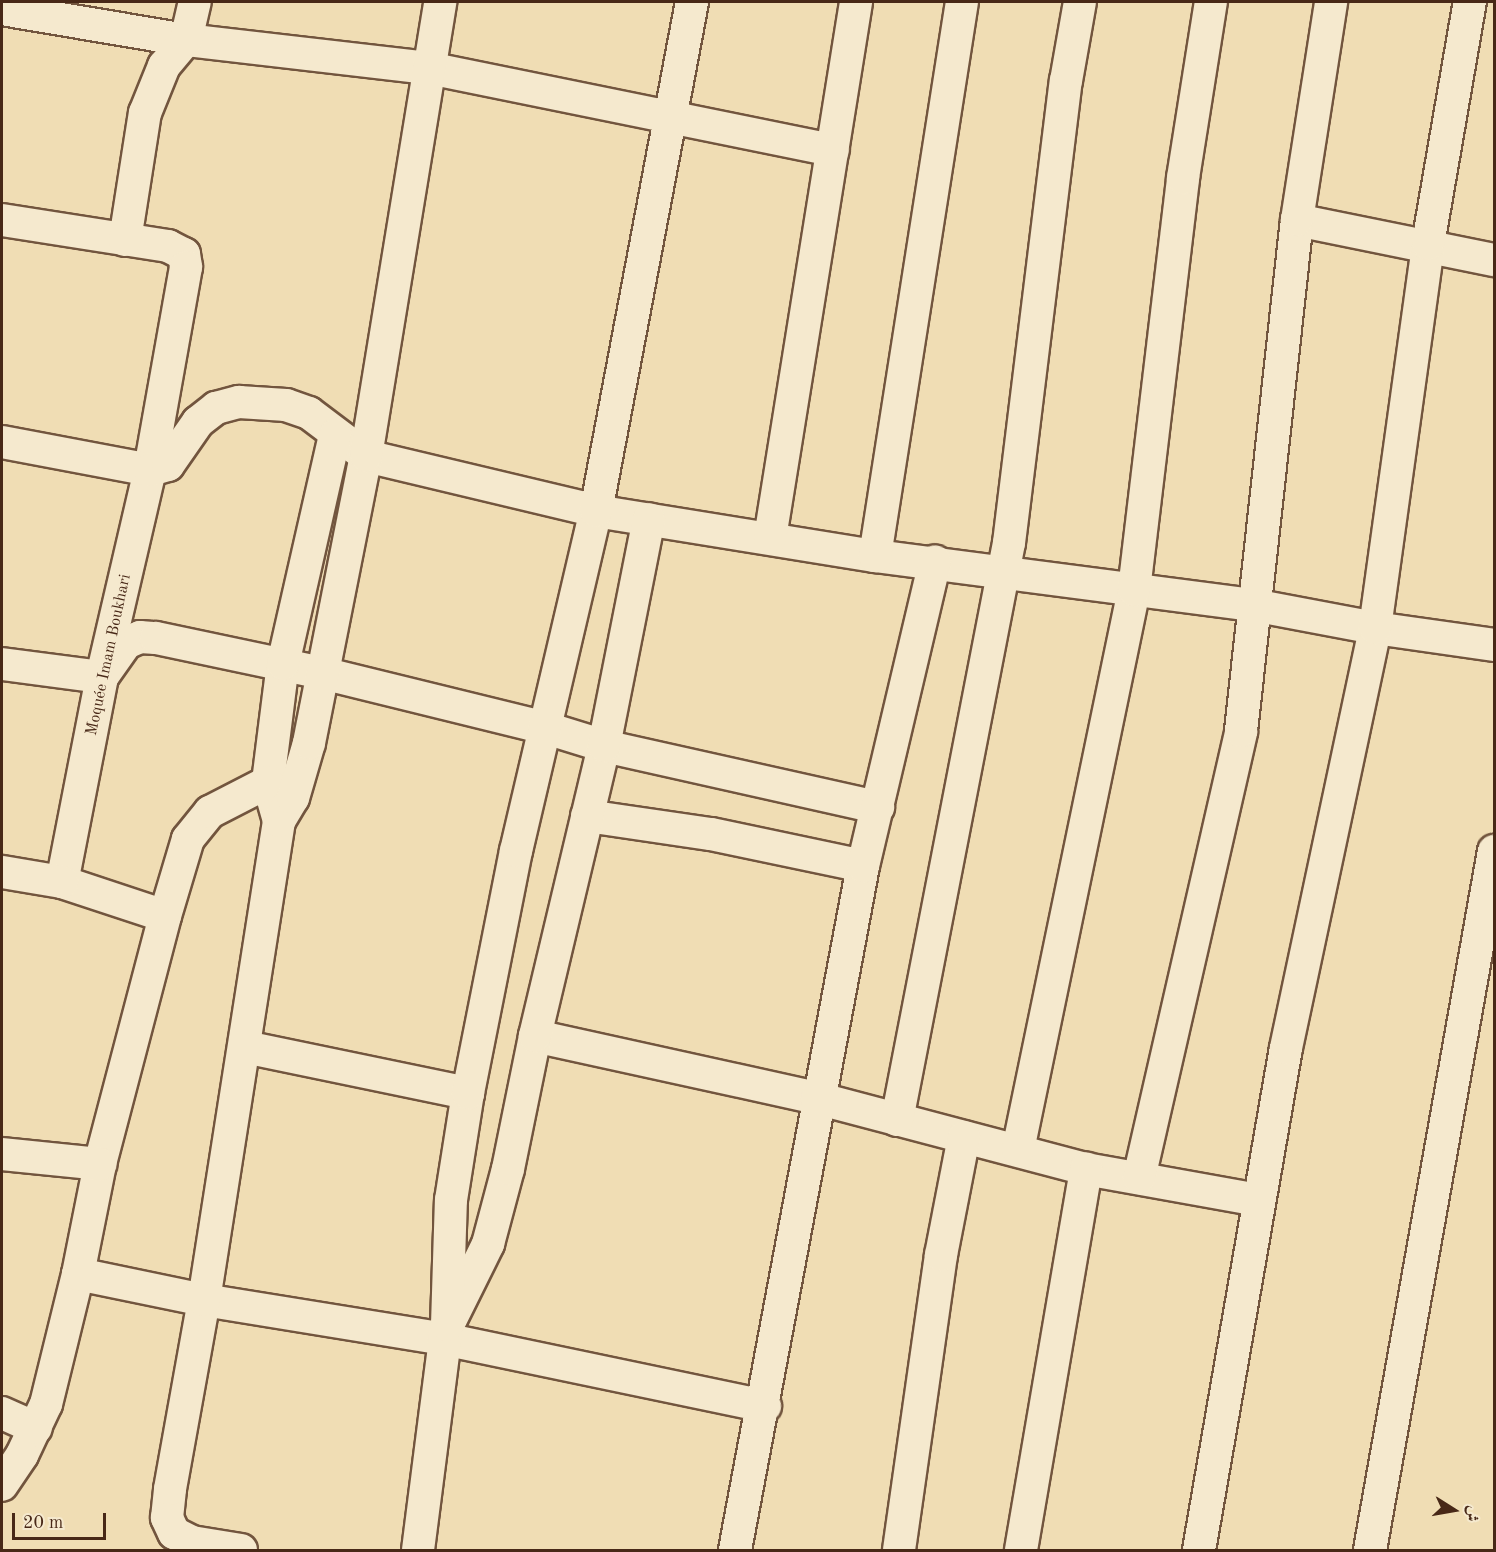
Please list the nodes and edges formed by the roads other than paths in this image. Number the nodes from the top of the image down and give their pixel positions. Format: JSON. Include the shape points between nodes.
{"nodes":[{"id":1,"x":195,"y":2,"type":"edge"},
{"id":2,"x":440,"y":2,"type":"edge"},
{"id":3,"x":692,"y":2,"type":"edge"},
{"id":4,"x":856,"y":2,"type":"edge"},
{"id":5,"x":962,"y":2,"type":"edge"},
{"id":6,"x":1080,"y":2,"type":"edge"},
{"id":7,"x":1211,"y":2,"type":"edge"},
{"id":8,"x":1331,"y":2,"type":"edge"},
{"id":9,"x":1470,"y":2,"type":"edge"},
{"id":10,"x":56,"y":8,"type":"edge"},
{"id":11,"x":2,"y":9,"type":"edge"},
{"id":12,"x":186,"y":40,"type":"junction"},
{"id":13,"x":429,"y":68,"type":"junction"},
{"id":14,"x":672,"y":114,"type":"junction"},
{"id":15,"x":833,"y":150,"type":"junction"},
{"id":16,"x":2,"y":220,"type":"edge"},
{"id":17,"x":1297,"y":220,"type":"junction"},
{"id":18,"x":125,"y":240,"type":"junction"},
{"id":19,"x":1428,"y":244,"type":"junction"},
{"id":20,"x":1494,"y":260,"type":"edge"},
{"id":21,"x":335,"y":435,"type":"junction"},
{"id":22,"x":2,"y":441,"type":"edge"},
{"id":23,"x":366,"y":456,"type":"junction"},
{"id":24,"x":150,"y":470,"type":"junction"},
{"id":25,"x":596,"y":511,"type":"junction"},
{"id":26,"x":649,"y":519,"type":"junction"},
{"id":27,"x":771,"y":538,"type":"junction"},
{"id":28,"x":875,"y":556,"type":"junction"},
{"id":29,"x":935,"y":561,"type":"junction"},
{"id":30,"x":1003,"y":572,"type":"junction"},
{"id":31,"x":1134,"y":590,"type":"junction"},
{"id":32,"x":1253,"y":605,"type":"junction"},
{"id":33,"x":1375,"y":628,"type":"junction"},
{"id":34,"x":1494,"y":645,"type":"edge"},
{"id":35,"x":2,"y":664,"type":"edge"},
{"id":36,"x":283,"y":664,"type":"junction"},
{"id":37,"x":322,"y":673,"type":"junction"},
{"id":38,"x":102,"y":677,"type":"junction"},
{"id":39,"x":546,"y":728,"type":"junction"},
{"id":40,"x":604,"y":746,"type":"junction"},
{"id":41,"x":268,"y":782,"type":"junction"},
{"id":42,"x":878,"y":807,"type":"junction"},
{"id":43,"x":587,"y":816,"type":"junction"},
{"id":44,"x":279,"y":821,"type":"junction"},
{"id":45,"x":1494,"y":851,"type":"edge"},
{"id":46,"x":863,"y":866,"type":"junction"},
{"id":47,"x":2,"y":872,"type":"edge"},
{"id":48,"x":62,"y":882,"type":"junction"},
{"id":49,"x":165,"y":916,"type":"junction"},
{"id":50,"x":535,"y":1036,"type":"junction"},
{"id":51,"x":245,"y":1047,"type":"junction"},
{"id":52,"x":468,"y":1093,"type":"junction"},
{"id":53,"x":818,"y":1098,"type":"junction"},
{"id":54,"x":897,"y":1120,"type":"junction"},
{"id":55,"x":964,"y":1137,"type":"junction"},
{"id":56,"x":1017,"y":1150,"type":"junction"},
{"id":57,"x":2,"y":1154,"type":"edge"},
{"id":58,"x":100,"y":1164,"type":"junction"},
{"id":59,"x":1086,"y":1169,"type":"junction"},
{"id":60,"x":1138,"y":1178,"type":"junction"},
{"id":61,"x":1259,"y":1200,"type":"junction"},
{"id":62,"x":78,"y":1274,"type":"junction"},
{"id":63,"x":204,"y":1300,"type":"junction"},
{"id":64,"x":446,"y":1332,"type":"junction"},
{"id":65,"x":765,"y":1407,"type":"junction"},
{"id":66,"x":2,"y":1413,"type":"edge"},
{"id":67,"x":36,"y":1428,"type":"junction"},
{"id":68,"x":2,"y":1485,"type":"edge"},
{"id":69,"x":241,"y":1551,"type":"edge"},
{"id":70,"x":418,"y":1551,"type":"edge"},
{"id":71,"x":735,"y":1551,"type":"edge"},
{"id":72,"x":899,"y":1551,"type":"edge"},
{"id":73,"x":1021,"y":1551,"type":"edge"},
{"id":74,"x":1198,"y":1551,"type":"edge"},
{"id":75,"x":1370,"y":1551,"type":"edge"}],
"edges":[{"from":1,"to":12,"type":"street"},
{"from":2,"to":13,"type":"street"},
{"from":3,"to":14,"type":"street"},
{"from":4,"to":15,"type":"street"},
{"from":5,"to":28,"type":"street"},
{"from":6,"to":30,"type":"street","via":[[1066,81]]},
{"from":7,"to":31,"type":"street","via":[[1183,178]]},
{"from":8,"to":17,"type":"street"},
{"from":9,"to":19,"type":"street"},
{"from":10,"to":11,"type":"street"},
{"from":10,"to":12,"type":"street"},
{"from":12,"to":13,"type":"street"},
{"from":12,"to":18,"type":"street","via":[[164,66],[146,113]]},
{"from":13,"to":14,"type":"street"},
{"from":13,"to":23,"type":"street"},
{"from":14,"to":15,"type":"street"},
{"from":14,"to":25,"type":"street"},
{"from":15,"to":27,"type":"street"},
{"from":16,"to":18,"type":"street","name":"Moquée Imam Boukhari"},
{"from":17,"to":19,"type":"street"},
{"from":17,"to":32,"type":"street"},
{"from":18,"to":24,"type":"street","name":"Moquée Imam Boukhari","via":[[179,249],[186,258]]},
{"from":19,"to":20,"type":"street"},
{"from":19,"to":33,"type":"street"},
{"from":21,"to":23,"type":"street"},
{"from":21,"to":24,"type":"street","via":[[309,413],[286,405],[239,402],[216,408],[198,422],[168,465]]},
{"from":21,"to":36,"type":"street"},
{"from":22,"to":24,"type":"street"},
{"from":23,"to":25,"type":"street"},
{"from":23,"to":37,"type":"street"},
{"from":24,"to":38,"type":"street","name":"Moquée Imam Boukhari"},
{"from":25,"to":26,"type":"street"},
{"from":25,"to":39,"type":"street"},
{"from":26,"to":27,"type":"street"},
{"from":26,"to":40,"type":"street"},
{"from":27,"to":28,"type":"street"},
{"from":28,"to":29,"type":"street"},
{"from":29,"to":30,"type":"street"},
{"from":29,"to":42,"type":"street"},
{"from":30,"to":31,"type":"street"},
{"from":30,"to":54,"type":"street"},
{"from":31,"to":32,"type":"street"},
{"from":31,"to":56,"type":"street"},
{"from":32,"to":33,"type":"street"},
{"from":32,"to":60,"type":"street","via":[[1241,731]]},
{"from":33,"to":34,"type":"street"},
{"from":33,"to":61,"type":"street","via":[[1286,1048]]},
{"from":35,"to":38,"type":"street"},
{"from":36,"to":37,"type":"street"},
{"from":36,"to":38,"type":"street","via":[[140,638],[126,643]]},
{"from":36,"to":41,"type":"street"},
{"from":37,"to":39,"type":"street"},
{"from":37,"to":44,"type":"street","via":[[299,779]]},
{"from":38,"to":48,"type":"street","name":"Moquée Imam Boukhari"},
{"from":39,"to":40,"type":"street"},
{"from":39,"to":52,"type":"street","via":[[490,975]]},
{"from":40,"to":42,"type":"street"},
{"from":40,"to":43,"type":"street"},
{"from":41,"to":44,"type":"street"},
{"from":41,"to":49,"type":"street","via":[[210,812],[189,839]]},
{"from":42,"to":46,"type":"street"},
{"from":43,"to":46,"type":"street","via":[[711,834]]},
{"from":43,"to":50,"type":"street"},
{"from":44,"to":51,"type":"street"},
{"from":45,"to":75,"type":"street"},
{"from":46,"to":53,"type":"street"},
{"from":47,"to":48,"type":"street"},
{"from":48,"to":49,"type":"street"},
{"from":49,"to":58,"type":"street"},
{"from":50,"to":53,"type":"street"},
{"from":50,"to":64,"type":"street","via":[[488,1244]]},
{"from":51,"to":52,"type":"street"},
{"from":51,"to":63,"type":"street"},
{"from":52,"to":64,"type":"street","via":[[451,1200]]},
{"from":53,"to":54,"type":"street"},
{"from":53,"to":65,"type":"street"},
{"from":54,"to":55,"type":"street"},
{"from":55,"to":56,"type":"street"},
{"from":55,"to":72,"type":"street","via":[[941,1255]]},
{"from":56,"to":59,"type":"street"},
{"from":57,"to":58,"type":"street"},
{"from":58,"to":62,"type":"street"},
{"from":59,"to":60,"type":"street"},
{"from":59,"to":73,"type":"street"},
{"from":60,"to":61,"type":"street"},
{"from":61,"to":74,"type":"street"},
{"from":62,"to":63,"type":"street"},
{"from":62,"to":67,"type":"street","via":[[46,1404]]},
{"from":63,"to":64,"type":"street"},
{"from":63,"to":69,"type":"street","via":[[167,1518],[174,1533],[192,1542]]},
{"from":64,"to":65,"type":"street"},
{"from":64,"to":70,"type":"street"},
{"from":65,"to":71,"type":"street"},
{"from":66,"to":67,"type":"street"},
{"from":67,"to":68,"type":"street"}]}
